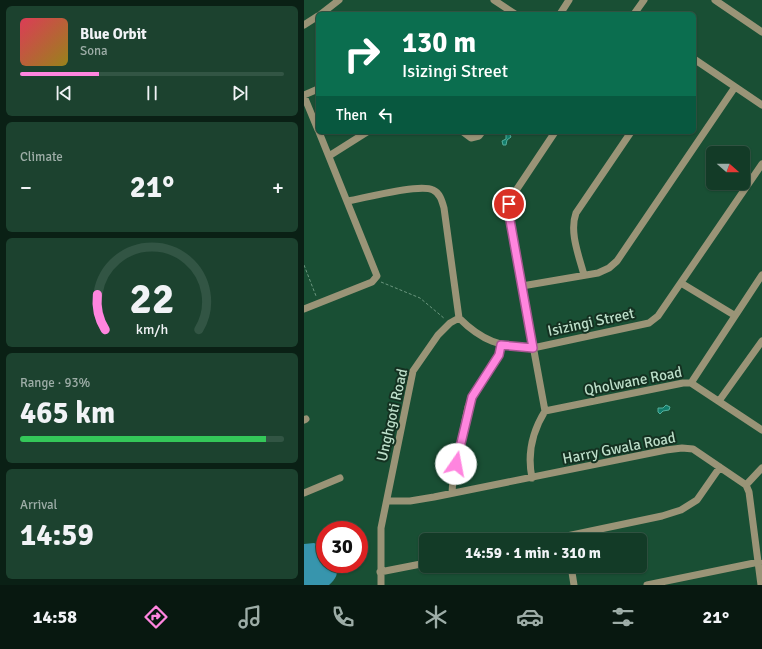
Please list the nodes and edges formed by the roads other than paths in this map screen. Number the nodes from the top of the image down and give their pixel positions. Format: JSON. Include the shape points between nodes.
{"nodes":[{"id":1,"x":339,"y":0,"type":"edge"},
{"id":2,"x":494,"y":0,"type":"edge"},
{"id":3,"x":569,"y":0,"type":"edge"},
{"id":4,"x":644,"y":0,"type":"edge"},
{"id":5,"x":715,"y":0,"type":"edge"},
{"id":6,"x":324,"y":12,"type":"edge"},
{"id":7,"x":512,"y":12,"type":"edge"},
{"id":8,"x":561,"y":12,"type":"edge"},
{"id":9,"x":635,"y":12,"type":"edge"},
{"id":10,"x":316,"y":17,"type":"edge"},
{"id":11,"x":304,"y":25,"type":"edge"},
{"id":12,"x":762,"y":32,"type":"edge"},
{"id":13,"x":696,"y":60,"type":"edge"},
{"id":14,"x":735,"y":87,"type":"junction"},
{"id":15,"x":316,"y":89,"type":"edge"},
{"id":16,"x":304,"y":96,"type":"edge"},
{"id":17,"x":762,"y":105,"type":"edge"},
{"id":18,"x":306,"y":110,"type":"edge"},
{"id":19,"x":316,"y":128,"type":"edge"},
{"id":20,"x":319,"y":134,"type":"edge"},
{"id":21,"x":364,"y":134,"type":"edge"},
{"id":22,"x":466,"y":134,"type":"edge"},
{"id":23,"x":480,"y":134,"type":"edge"},
{"id":24,"x":554,"y":134,"type":"edge"},
{"id":25,"x":630,"y":134,"type":"edge"},
{"id":26,"x":329,"y":156,"type":"junction"},
{"id":27,"x":762,"y":164,"type":"edge"},
{"id":28,"x":348,"y":201,"type":"junction"},
{"id":29,"x":762,"y":274,"type":"edge"},
{"id":30,"x":584,"y":275,"type":"junction"},
{"id":31,"x":681,"y":283,"type":"junction"},
{"id":32,"x":522,"y":286,"type":"junction"},
{"id":33,"x":304,"y":309,"type":"edge"},
{"id":34,"x":734,"y":315,"type":"junction"},
{"id":35,"x":459,"y":318,"type":"junction"},
{"id":36,"x":762,"y":341,"type":"edge"},
{"id":37,"x":501,"y":345,"type":"junction"},
{"id":38,"x":533,"y":348,"type":"junction"},
{"id":39,"x":691,"y":383,"type":"junction"},
{"id":40,"x":719,"y":401,"type":"junction"},
{"id":41,"x":545,"y":411,"type":"junction"},
{"id":42,"x":762,"y":430,"type":"edge"},
{"id":43,"x":720,"y":467,"type":"junction"},
{"id":44,"x":762,"y":468,"type":"edge"},
{"id":45,"x":340,"y":478,"type":"dead end"},
{"id":46,"x":532,"y":478,"type":"junction"},
{"id":47,"x":746,"y":485,"type":"junction"},
{"id":48,"x":304,"y":493,"type":"edge"},
{"id":49,"x":452,"y":493,"type":"junction"},
{"id":50,"x":387,"y":501,"type":"junction"},
{"id":51,"x":588,"y":533,"type":"edge"},
{"id":52,"x":759,"y":562,"type":"junction"},
{"id":53,"x":419,"y":564,"type":"edge"},
{"id":54,"x":380,"y":572,"type":"junction"},
{"id":55,"x":572,"y":573,"type":"edge"},
{"id":56,"x":381,"y":585,"type":"edge"},
{"id":57,"x":574,"y":585,"type":"edge"},
{"id":58,"x":647,"y":585,"type":"edge"},
{"id":59,"x":761,"y":585,"type":"edge"}],
"edges":[{"from":1,"to":6,"type":"street"},
{"from":2,"to":7,"type":"street"},
{"from":3,"to":8,"type":"street"},
{"from":4,"to":9,"type":"street"},
{"from":5,"to":12,"type":"street"},
{"from":10,"to":11,"type":"street"},
{"from":13,"to":14,"type":"street"},
{"from":14,"to":17,"type":"street"},
{"from":14,"to":30,"type":"street","via":[[617,261],[609,268]]},
{"from":15,"to":16,"type":"street"},
{"from":16,"to":18,"type":"street"},
{"from":18,"to":19,"type":"street"},
{"from":20,"to":26,"type":"street"},
{"from":21,"to":26,"type":"street"},
{"from":22,"to":23,"type":"street","via":[[471,138]]},
{"from":24,"to":32,"type":"street","via":[[513,195],[508,209]]},
{"from":25,"to":30,"type":"street","via":[[573,221]]},
{"from":26,"to":28,"type":"street"},
{"from":27,"to":31,"type":"street","name":"Isizingi Street"},
{"from":28,"to":33,"type":"street","via":[[376,272],[375,280]]},
{"from":28,"to":35,"type":"street","via":[[415,187],[433,190],[440,196],[444,208]]},
{"from":29,"to":34,"type":"street","name":"Qholwane Road"},
{"from":30,"to":32,"type":"street"},
{"from":31,"to":34,"type":"street"},
{"from":31,"to":38,"type":"street","name":"Isizingi Street","via":[[658,316],[649,323]]},
{"from":32,"to":38,"type":"street"},
{"from":34,"to":39,"type":"street","name":"Qholwane Road"},
{"from":35,"to":37,"type":"street","name":"Isizingi Street","via":[[480,336]]},
{"from":35,"to":50,"type":"street","name":"Unghgoti Road","via":[[450,323],[430,346],[413,371]]},
{"from":36,"to":40,"type":"street"},
{"from":37,"to":38,"type":"street","name":"Isizingi Street"},
{"from":37,"to":49,"type":"street","via":[[499,355],[468,407]]},
{"from":38,"to":41,"type":"street"},
{"from":39,"to":40,"type":"street"},
{"from":39,"to":41,"type":"street","name":"Qholwane Road"},
{"from":40,"to":42,"type":"street"},
{"from":41,"to":46,"type":"street","via":[[530,450]]},
{"from":43,"to":46,"type":"street","name":"Harry Gwala Road","via":[[696,451],[682,448]]},
{"from":43,"to":47,"type":"street","name":"Harry Gwala Road"},
{"from":43,"to":51,"type":"street","via":[[698,500],[691,506],[662,516]]},
{"from":44,"to":47,"type":"street"},
{"from":45,"to":48,"type":"street"},
{"from":46,"to":49,"type":"street","name":"Harry Gwala Road"},
{"from":47,"to":52,"type":"street","via":[[752,502]]},
{"from":49,"to":50,"type":"street","name":"Harry Gwala Road","via":[[410,501]]},
{"from":50,"to":54,"type":"street","name":"Unghgoti Road","via":[[380,538]]},
{"from":52,"to":58,"type":"street"},
{"from":52,"to":59,"type":"street"},
{"from":53,"to":54,"type":"street"},
{"from":54,"to":56,"type":"street","name":"Unghgoti Road"},
{"from":55,"to":57,"type":"street"}]}
